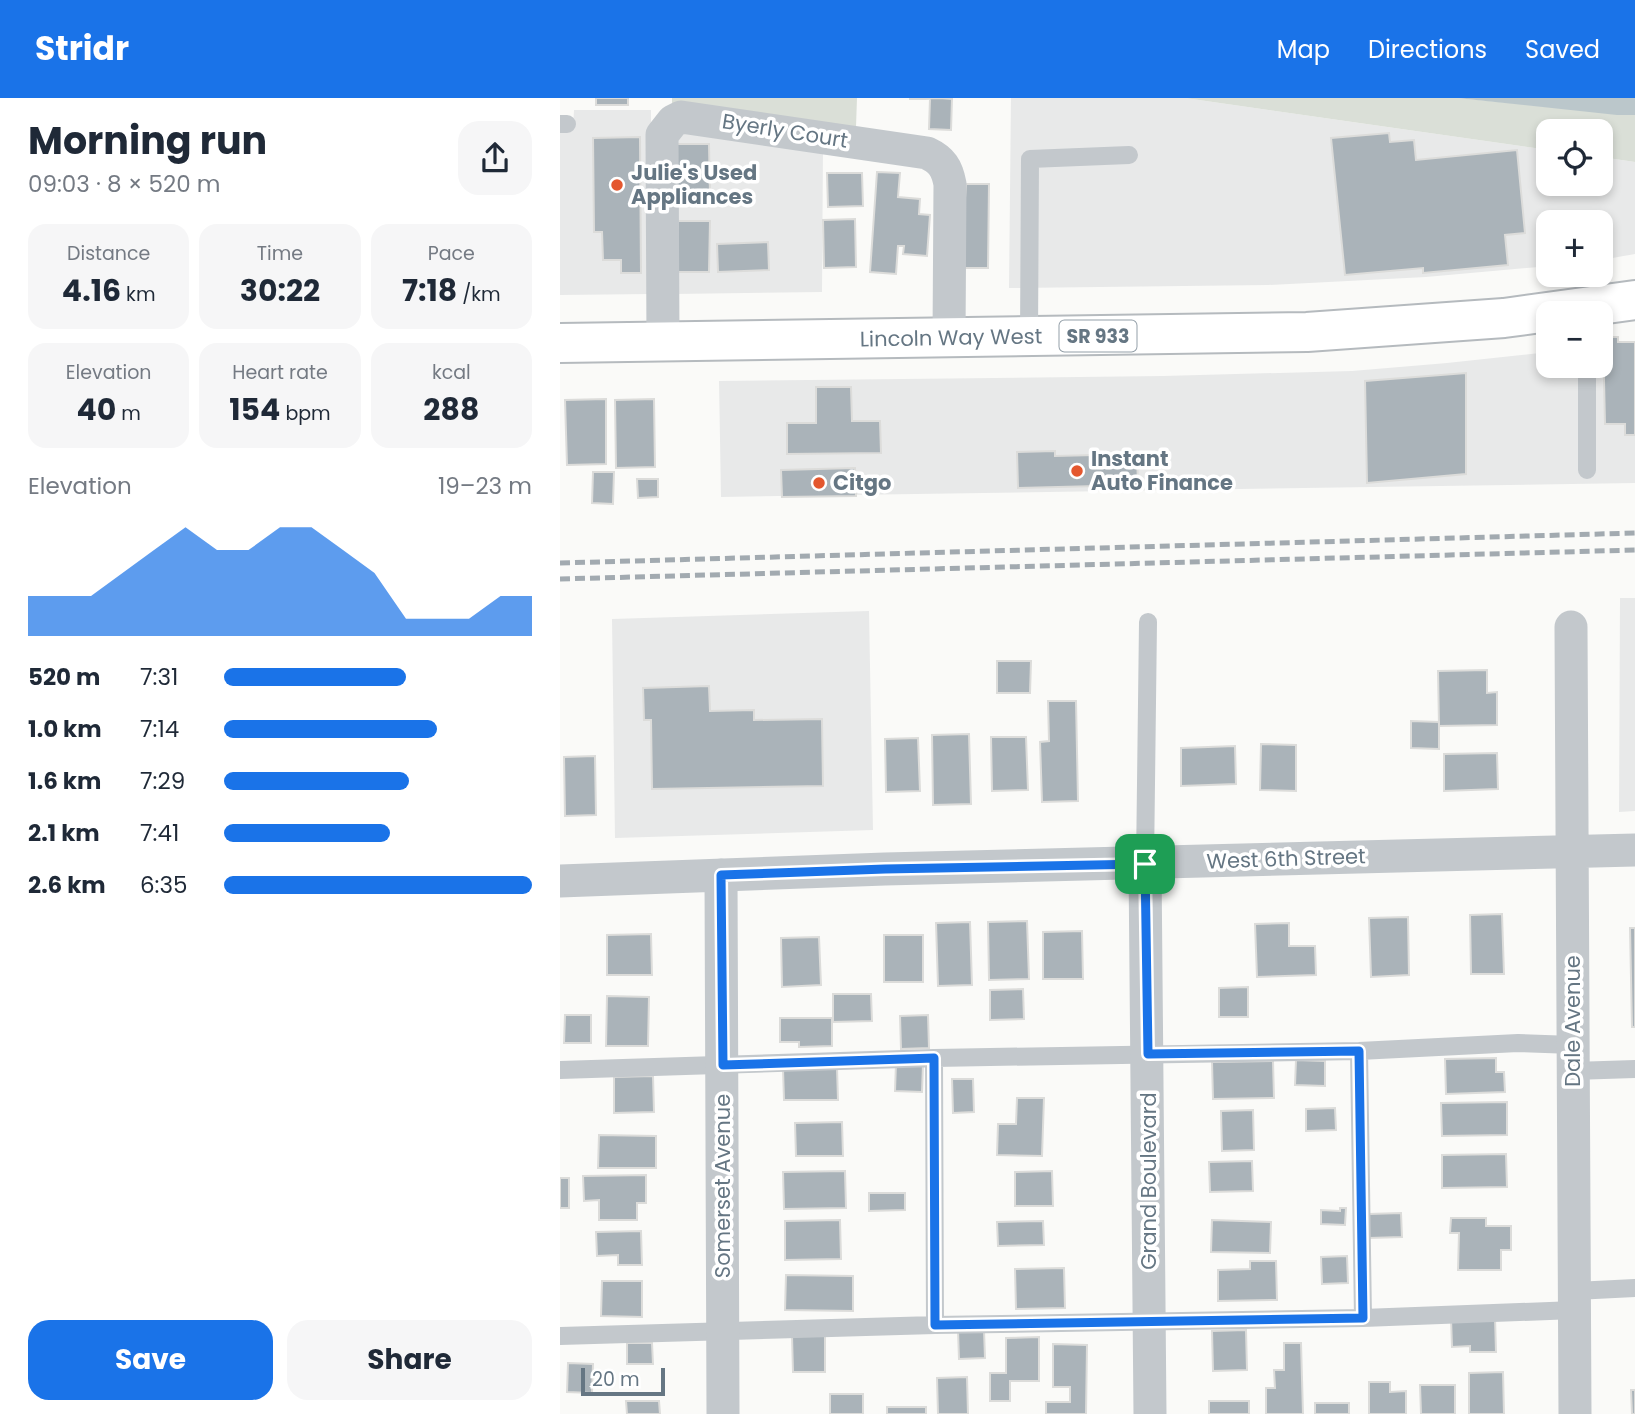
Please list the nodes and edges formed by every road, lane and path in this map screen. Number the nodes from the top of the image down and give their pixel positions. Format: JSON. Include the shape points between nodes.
{"nodes":[{"id":1,"x":1129,"y":155,"type":"dead end"},
{"id":2,"x":1635,"y":300,"type":"edge"},
{"id":3,"x":1613,"y":304,"type":"edge"},
{"id":4,"x":1536,"y":314,"type":"edge"},
{"id":5,"x":1029,"y":337,"type":"junction"},
{"id":6,"x":949,"y":338,"type":"junction"},
{"id":7,"x":663,"y":342,"type":"junction"},
{"id":8,"x":560,"y":343,"type":"edge"},
{"id":9,"x":1587,"y":378,"type":"edge"},
{"id":10,"x":1587,"y":470,"type":"dead end"},
{"id":11,"x":1148,"y":622,"type":"dead end"},
{"id":12,"x":1571,"y":627,"type":"dead end"},
{"id":13,"x":1635,"y":850,"type":"edge"},
{"id":14,"x":1572,"y":852,"type":"junction"},
{"id":15,"x":1145,"y":864,"type":"junction"},
{"id":16,"x":721,"y":875,"type":"junction"},
{"id":17,"x":560,"y":881,"type":"edge"},
{"id":18,"x":1359,"y":1051,"type":"junction"},
{"id":19,"x":1148,"y":1054,"type":"junction"},
{"id":20,"x":934,"y":1058,"type":"junction"},
{"id":21,"x":1573,"y":1058,"type":"junction"},
{"id":22,"x":723,"y":1065,"type":"junction"},
{"id":23,"x":1635,"y":1069,"type":"edge"},
{"id":24,"x":560,"y":1070,"type":"edge"},
{"id":25,"x":1635,"y":1289,"type":"edge"},
{"id":26,"x":1575,"y":1300,"type":"junction"},
{"id":27,"x":1363,"y":1318,"type":"junction"},
{"id":28,"x":1149,"y":1322,"type":"junction"},
{"id":29,"x":935,"y":1325,"type":"junction"},
{"id":30,"x":723,"y":1332,"type":"junction"},
{"id":31,"x":560,"y":1336,"type":"edge"},
{"id":32,"x":723,"y":1414,"type":"edge"},
{"id":33,"x":1150,"y":1414,"type":"edge"},
{"id":34,"x":1575,"y":1414,"type":"edge"}],
"edges":[{"from":1,"to":5,"type":"lane","via":[[1030,159]]},
{"from":2,"to":3,"type":"main road","name":"Lincoln Way West","number":"SR 933"},
{"from":4,"to":5,"type":"main road","name":"Lincoln Way West","number":"SR 933","via":[[1320,332]]},
{"from":5,"to":6,"type":"main road","name":"Lincoln Way West","number":"SR 933"},
{"from":6,"to":7,"type":"main road","name":"Lincoln Way West","number":"SR 933"},
{"from":6,"to":7,"type":"street","name":"Byerly Court","via":[[950,184],[936,158],[681,117],[662,135]]},
{"from":7,"to":8,"type":"main road","name":"Lincoln Way West","number":"SR 933"},
{"from":9,"to":10,"type":"lane"},
{"from":11,"to":15,"type":"lane"},
{"from":12,"to":14,"type":"street","name":"Dale Avenue"},
{"from":13,"to":14,"type":"street","name":"West 6th Street"},
{"from":14,"to":15,"type":"street","name":"West 6th Street"},
{"from":14,"to":21,"type":"street","name":"Dale Avenue"},
{"from":15,"to":16,"type":"street","name":"West 6th Street"},
{"from":15,"to":19,"type":"street","name":"Grand Boulevard"},
{"from":16,"to":17,"type":"street","name":"West 6th Street"},
{"from":16,"to":22,"type":"street","name":"Somerset Avenue"},
{"from":18,"to":19,"type":"lane"},
{"from":18,"to":21,"type":"lane","via":[[1518,1043]]},
{"from":18,"to":27,"type":"lane"},
{"from":19,"to":20,"type":"lane"},
{"from":19,"to":28,"type":"street","name":"Grand Boulevard"},
{"from":20,"to":22,"type":"lane"},
{"from":20,"to":29,"type":"lane"},
{"from":21,"to":23,"type":"lane"},
{"from":21,"to":26,"type":"street","name":"Dale Avenue"},
{"from":22,"to":24,"type":"lane"},
{"from":22,"to":30,"type":"street","name":"Somerset Avenue"},
{"from":25,"to":26,"type":"lane"},
{"from":26,"to":27,"type":"lane"},
{"from":26,"to":34,"type":"street","name":"Dale Avenue"},
{"from":27,"to":28,"type":"lane"},
{"from":28,"to":29,"type":"lane"},
{"from":28,"to":33,"type":"street","name":"Grand Boulevard"},
{"from":29,"to":30,"type":"lane"},
{"from":30,"to":31,"type":"lane"},
{"from":30,"to":32,"type":"street","name":"Somerset Avenue"}]}
